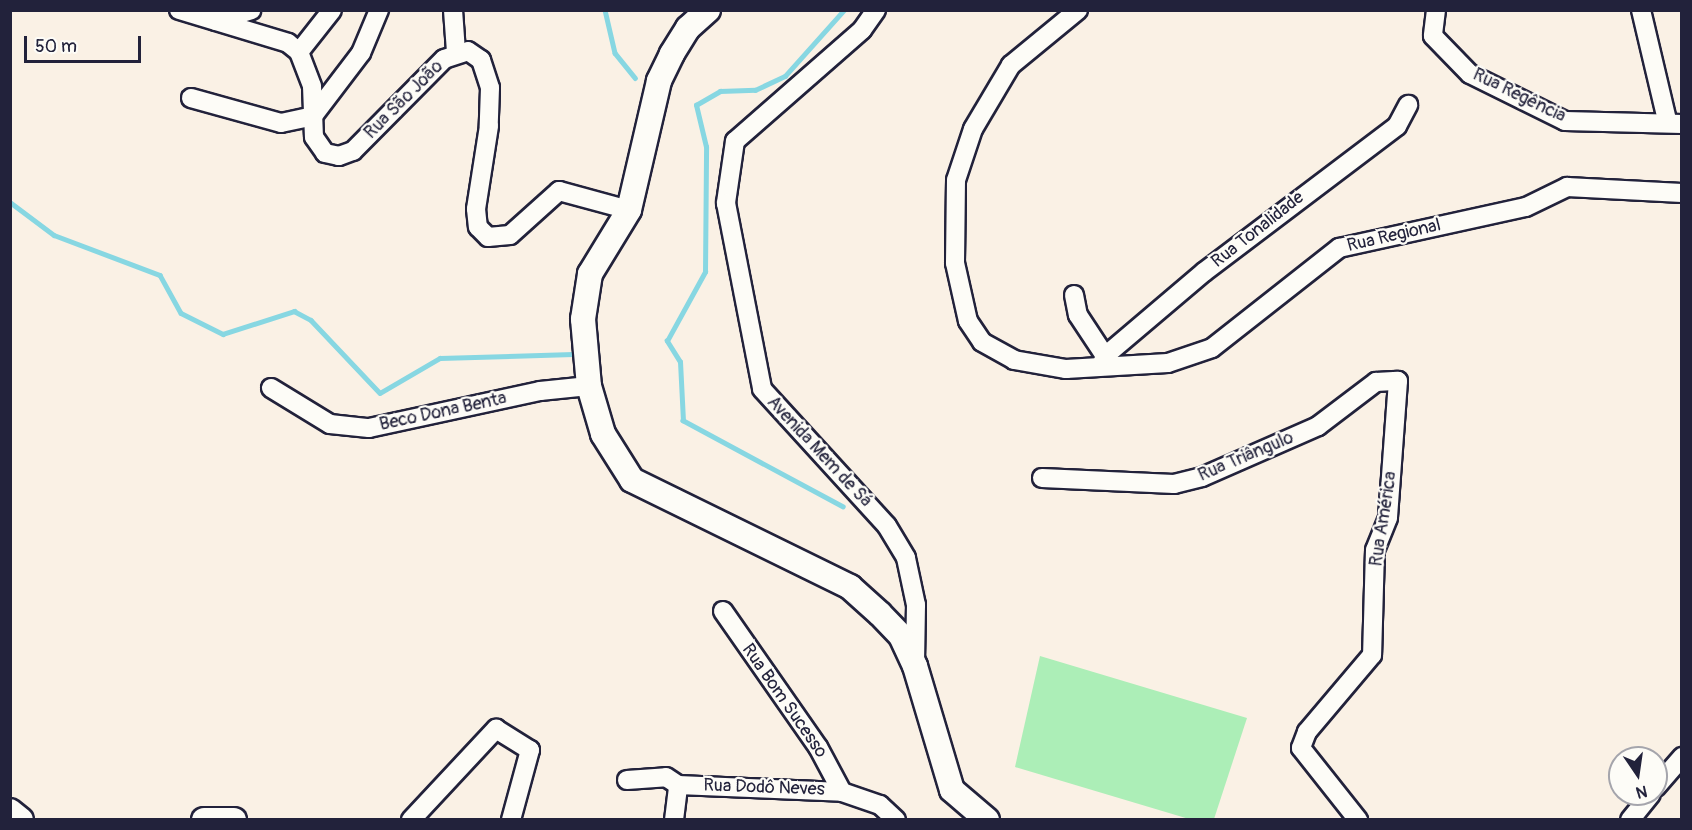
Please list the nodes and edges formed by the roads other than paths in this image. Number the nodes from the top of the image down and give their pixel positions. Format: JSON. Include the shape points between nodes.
{"nodes":[{"id":1,"x":179,"y":10,"type":"edge"},
{"id":2,"x":251,"y":10,"type":"edge"},
{"id":3,"x":332,"y":10,"type":"edge"},
{"id":4,"x":379,"y":10,"type":"edge"},
{"id":5,"x":453,"y":10,"type":"edge"},
{"id":6,"x":708,"y":10,"type":"edge"},
{"id":7,"x":876,"y":10,"type":"edge"},
{"id":8,"x":1078,"y":10,"type":"edge"},
{"id":9,"x":1436,"y":10,"type":"edge"},
{"id":10,"x":1641,"y":10,"type":"edge"},
{"id":11,"x":216,"y":21,"type":"junction"},
{"id":12,"x":299,"y":52,"type":"junction"},
{"id":13,"x":456,"y":52,"type":"junction"},
{"id":14,"x":191,"y":98,"type":"dead end"},
{"id":15,"x":1408,"y":105,"type":"dead end"},
{"id":16,"x":313,"y":116,"type":"junction"},
{"id":17,"x":1674,"y":122,"type":"edge"},
{"id":18,"x":1682,"y":193,"type":"edge"},
{"id":19,"x":628,"y":210,"type":"junction"},
{"id":20,"x":1074,"y":295,"type":"dead end"},
{"id":21,"x":1103,"y":362,"type":"junction"},
{"id":22,"x":1398,"y":381,"type":"joint"},
{"id":23,"x":589,"y":386,"type":"junction"},
{"id":24,"x":271,"y":388,"type":"dead end"},
{"id":25,"x":1042,"y":478,"type":"dead end"},
{"id":26,"x":723,"y":611,"type":"dead end"},
{"id":27,"x":915,"y":666,"type":"junction"},
{"id":28,"x":1682,"y":757,"type":"edge"},
{"id":29,"x":1668,"y":773,"type":"edge"},
{"id":30,"x":627,"y":780,"type":"dead end"},
{"id":31,"x":678,"y":785,"type":"junction"},
{"id":32,"x":842,"y":792,"type":"junction"},
{"id":33,"x":436,"y":797,"type":"junction"},
{"id":34,"x":1641,"y":806,"type":"edge"},
{"id":35,"x":10,"y":811,"type":"edge"},
{"id":36,"x":21,"y":819,"type":"edge"},
{"id":37,"x":204,"y":819,"type":"edge"},
{"id":38,"x":234,"y":819,"type":"edge"},
{"id":39,"x":411,"y":819,"type":"edge"},
{"id":40,"x":422,"y":819,"type":"edge"},
{"id":41,"x":512,"y":819,"type":"edge"},
{"id":42,"x":674,"y":819,"type":"edge"},
{"id":43,"x":896,"y":819,"type":"edge"},
{"id":44,"x":987,"y":819,"type":"edge"},
{"id":45,"x":1358,"y":819,"type":"edge"},
{"id":46,"x":1630,"y":819,"type":"edge"}],
"edges":[{"from":1,"to":11,"type":"street"},
{"from":2,"to":11,"type":"street"},
{"from":3,"to":12,"type":"street"},
{"from":4,"to":16,"type":"street","via":[[361,53]]},
{"from":5,"to":13,"type":"street"},
{"from":6,"to":19,"type":"street","via":[[688,28],[659,81]]},
{"from":7,"to":27,"type":"street","name":"Avenida Mem de Sá","via":[[862,30],[735,141],[726,203],[762,389],[887,526],[906,558],[916,605]]},
{"from":8,"to":21,"type":"street","name":"Rua Regional","via":[[1011,65],[973,129],[956,180],[960,295],[982,342],[1014,360],[1066,369]]},
{"from":9,"to":17,"type":"street","name":"Rua Regência","via":[[1433,36],[1470,74],[1565,121]]},
{"from":10,"to":17,"type":"street"},
{"from":11,"to":12,"type":"street","via":[[288,43]]},
{"from":12,"to":16,"type":"street","name":"Rua São João","via":[[308,66]]},
{"from":13,"to":16,"type":"street","name":"Rua São João","via":[[353,151],[326,153],[314,137]]},
{"from":13,"to":19,"type":"street","name":"Rua São João","via":[[481,60],[490,88],[477,208],[478,227],[488,237],[510,235],[559,191]]},
{"from":14,"to":16,"type":"street","via":[[281,123]]},
{"from":15,"to":21,"type":"street","name":"Rua Tonalidade","via":[[1398,126],[1312,188]]},
{"from":18,"to":21,"type":"street","name":"Rua Regional","via":[[1567,187],[1526,207],[1339,248],[1212,348],[1168,363]]},
{"from":19,"to":23,"type":"street","via":[[590,273],[585,293]]},
{"from":20,"to":21,"type":"street","via":[[1078,315]]},
{"from":22,"to":25,"type":"street","name":"Rua Triângulo","via":[[1376,382],[1318,426],[1202,477],[1174,484]]},
{"from":22,"to":45,"type":"street","name":"Rua América","via":[[1389,507],[1375,550],[1372,655],[1303,742],[1303,756]]},
{"from":23,"to":24,"type":"street","name":"Beco Dona Benta","via":[[540,391],[369,428],[330,424]]},
{"from":23,"to":27,"type":"street","via":[[610,451],[632,480],[850,587],[901,636]]},
{"from":26,"to":32,"type":"street","name":"Rua Bom Sucesso","via":[[818,747]]},
{"from":27,"to":44,"type":"street","name":"Avenida Mem de Sá","via":[[952,790]]},
{"from":28,"to":29,"type":"street"},
{"from":30,"to":31,"type":"street","name":"Rua Dodô Neves","via":[[666,777]]},
{"from":31,"to":32,"type":"street","name":"Rua Dodô Neves"},
{"from":31,"to":42,"type":"street"},
{"from":32,"to":43,"type":"street","name":"Rua Dodô Neves","via":[[880,805]]},
{"from":33,"to":39,"type":"street"},
{"from":33,"to":40,"type":"street"},
{"from":33,"to":41,"type":"street","via":[[496,729],[530,750]]},
{"from":34,"to":46,"type":"street"},
{"from":35,"to":36,"type":"street"},
{"from":37,"to":38,"type":"street"}]}
